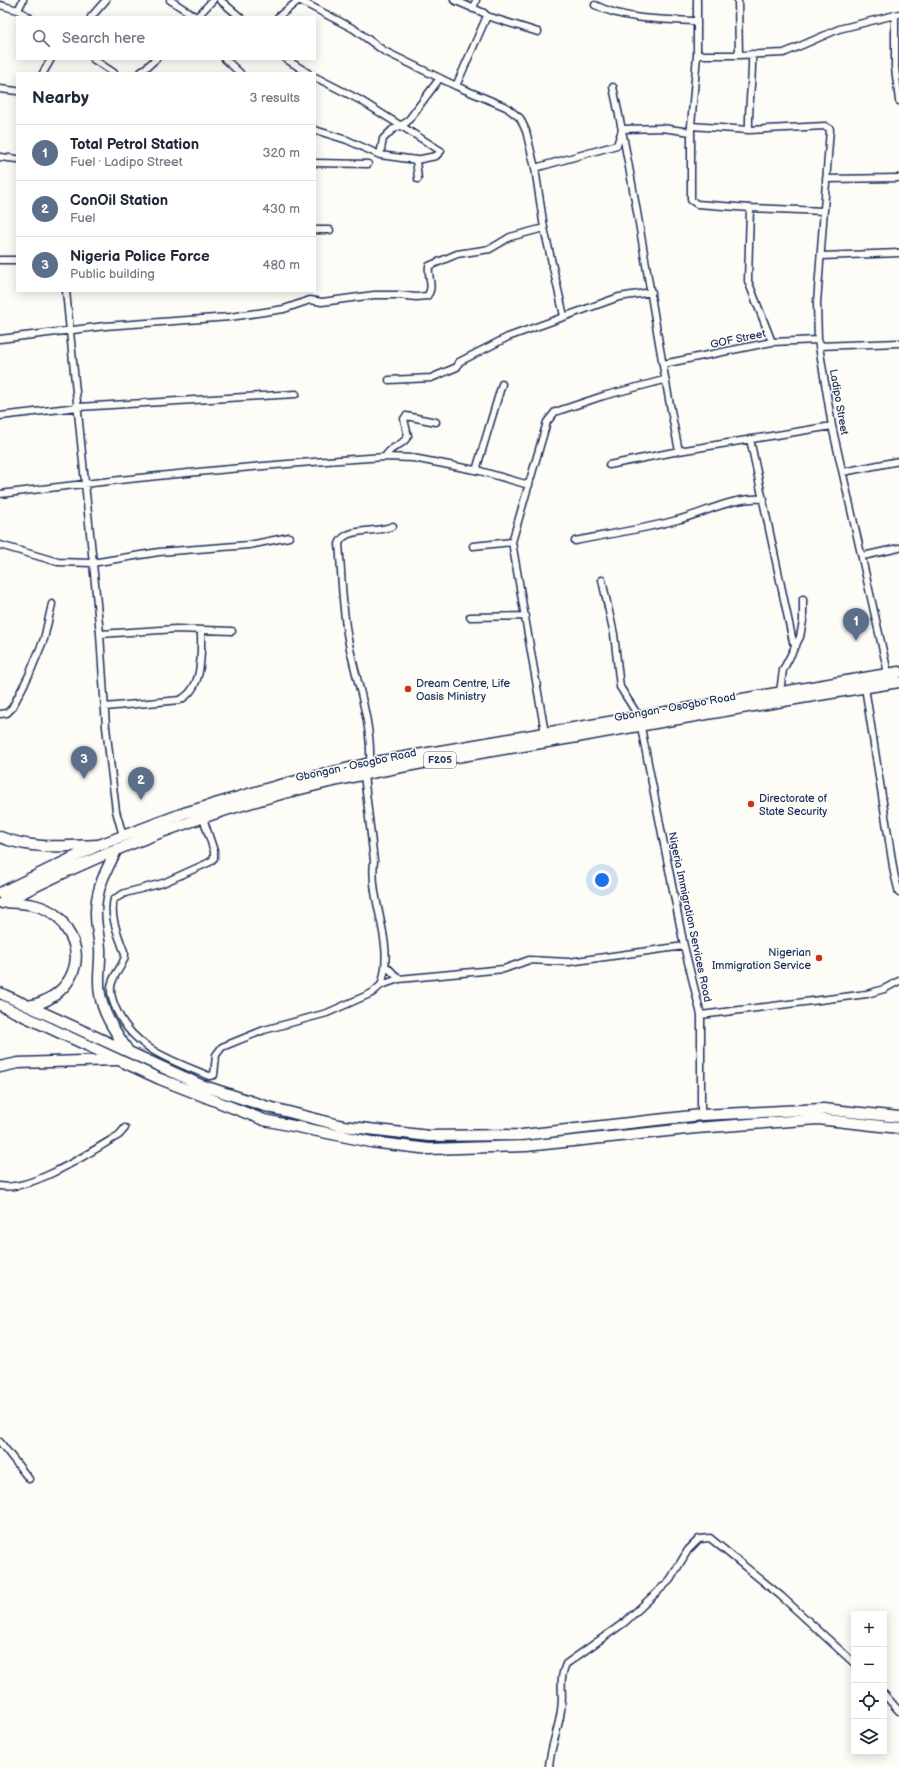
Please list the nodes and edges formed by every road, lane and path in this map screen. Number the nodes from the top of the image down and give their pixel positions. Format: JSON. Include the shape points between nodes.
{"nodes":[{"id":1,"x":23,"y":0,"type":"edge"},
{"id":2,"x":106,"y":0,"type":"edge"},
{"id":3,"x":170,"y":0,"type":"edge"},
{"id":4,"x":213,"y":0,"type":"edge"},
{"id":5,"x":220,"y":0,"type":"edge"},
{"id":6,"x":299,"y":0,"type":"edge"},
{"id":7,"x":454,"y":0,"type":"edge"},
{"id":8,"x":476,"y":0,"type":"edge"},
{"id":9,"x":697,"y":0,"type":"edge"},
{"id":10,"x":738,"y":0,"type":"edge"},
{"id":11,"x":0,"y":5,"type":"edge"},
{"id":12,"x":595,"y":5,"type":"dead end"},
{"id":13,"x":473,"y":9,"type":"junction"},
{"id":14,"x":18,"y":10,"type":"junction"},
{"id":15,"x":897,"y":15,"type":"edge"},
{"id":16,"x":27,"y":16,"type":"edge"},
{"id":17,"x":92,"y":16,"type":"edge"},
{"id":18,"x":194,"y":16,"type":"edge"},
{"id":19,"x":197,"y":16,"type":"edge"},
{"id":20,"x":239,"y":16,"type":"edge"},
{"id":21,"x":279,"y":16,"type":"edge"},
{"id":22,"x":487,"y":16,"type":"junction"},
{"id":23,"x":696,"y":21,"type":"junction"},
{"id":24,"x":538,"y":32,"type":"dead end"},
{"id":25,"x":697,"y":54,"type":"junction"},
{"id":26,"x":752,"y":54,"type":"junction"},
{"id":27,"x":739,"y":55,"type":"junction"},
{"id":28,"x":50,"y":60,"type":"edge"},
{"id":29,"x":94,"y":60,"type":"edge"},
{"id":30,"x":155,"y":60,"type":"edge"},
{"id":31,"x":226,"y":60,"type":"edge"},
{"id":32,"x":288,"y":60,"type":"edge"},
{"id":33,"x":44,"y":72,"type":"edge"},
{"id":34,"x":112,"y":72,"type":"edge"},
{"id":35,"x":141,"y":72,"type":"edge"},
{"id":36,"x":239,"y":72,"type":"edge"},
{"id":37,"x":306,"y":72,"type":"edge"},
{"id":38,"x":316,"y":78,"type":"edge"},
{"id":39,"x":440,"y":78,"type":"junction"},
{"id":40,"x":456,"y":86,"type":"junction"},
{"id":41,"x":613,"y":87,"type":"dead end"},
{"id":42,"x":0,"y":89,"type":"edge"},
{"id":43,"x":16,"y":91,"type":"edge"},
{"id":44,"x":899,"y":101,"type":"edge"},
{"id":45,"x":400,"y":124,"type":"junction"},
{"id":46,"x":622,"y":129,"type":"junction"},
{"id":47,"x":691,"y":129,"type":"junction"},
{"id":48,"x":316,"y":130,"type":"edge"},
{"id":49,"x":749,"y":130,"type":"junction"},
{"id":50,"x":380,"y":155,"type":"junction"},
{"id":51,"x":0,"y":157,"type":"edge"},
{"id":52,"x":16,"y":159,"type":"edge"},
{"id":53,"x":416,"y":160,"type":"junction"},
{"id":54,"x":316,"y":163,"type":"edge"},
{"id":55,"x":368,"y":164,"type":"dead end"},
{"id":56,"x":535,"y":168,"type":"junction"},
{"id":57,"x":899,"y":178,"type":"edge"},
{"id":58,"x":418,"y":179,"type":"dead end"},
{"id":59,"x":826,"y":179,"type":"junction"},
{"id":60,"x":750,"y":208,"type":"junction"},
{"id":61,"x":824,"y":211,"type":"junction"},
{"id":62,"x":544,"y":228,"type":"junction"},
{"id":63,"x":316,"y":230,"type":"edge"},
{"id":64,"x":330,"y":230,"type":"dead end"},
{"id":65,"x":899,"y":253,"type":"edge"},
{"id":66,"x":822,"y":256,"type":"junction"},
{"id":67,"x":0,"y":260,"type":"edge"},
{"id":68,"x":16,"y":260,"type":"edge"},
{"id":69,"x":66,"y":292,"type":"edge"},
{"id":70,"x":652,"y":292,"type":"junction"},
{"id":71,"x":564,"y":316,"type":"junction"},
{"id":72,"x":70,"y":331,"type":"junction"},
{"id":73,"x":0,"y":339,"type":"edge"},
{"id":74,"x":772,"y":342,"type":"junction"},
{"id":75,"x":819,"y":343,"type":"junction"},
{"id":76,"x":899,"y":343,"type":"edge"},
{"id":77,"x":663,"y":364,"type":"junction"},
{"id":78,"x":390,"y":380,"type":"dead end"},
{"id":79,"x":664,"y":380,"type":"junction"},
{"id":80,"x":502,"y":384,"type":"dead end"},
{"id":81,"x":296,"y":394,"type":"dead end"},
{"id":82,"x":78,"y":407,"type":"junction"},
{"id":83,"x":0,"y":416,"type":"edge"},
{"id":84,"x":436,"y":422,"type":"dead end"},
{"id":85,"x":832,"y":426,"type":"junction"},
{"id":86,"x":750,"y":439,"type":"junction"},
{"id":87,"x":679,"y":451,"type":"junction"},
{"id":88,"x":385,"y":457,"type":"junction"},
{"id":89,"x":899,"y":462,"type":"edge"},
{"id":90,"x":609,"y":465,"type":"dead end"},
{"id":91,"x":480,"y":471,"type":"junction"},
{"id":92,"x":843,"y":472,"type":"junction"},
{"id":93,"x":85,"y":483,"type":"junction"},
{"id":94,"x":529,"y":485,"type":"junction"},
{"id":95,"x":0,"y":494,"type":"edge"},
{"id":96,"x":764,"y":500,"type":"junction"},
{"id":97,"x":393,"y":526,"type":"dead end"},
{"id":98,"x":289,"y":537,"type":"dead end"},
{"id":99,"x":575,"y":541,"type":"dead end"},
{"id":100,"x":512,"y":542,"type":"junction"},
{"id":101,"x":0,"y":545,"type":"edge"},
{"id":102,"x":474,"y":546,"type":"dead end"},
{"id":103,"x":899,"y":548,"type":"edge"},
{"id":104,"x":863,"y":556,"type":"junction"},
{"id":105,"x":92,"y":563,"type":"junction"},
{"id":106,"x":602,"y":580,"type":"dead end"},
{"id":107,"x":803,"y":599,"type":"dead end"},
{"id":108,"x":52,"y":604,"type":"dead end"},
{"id":109,"x":526,"y":616,"type":"junction"},
{"id":110,"x":470,"y":617,"type":"dead end"},
{"id":111,"x":202,"y":630,"type":"junction"},
{"id":112,"x":232,"y":631,"type":"dead end"},
{"id":113,"x":100,"y":634,"type":"junction"},
{"id":114,"x":796,"y":646,"type":"junction"},
{"id":115,"x":899,"y":672,"type":"edge"},
{"id":116,"x":888,"y":674,"type":"junction"},
{"id":117,"x":899,"y":682,"type":"edge"},
{"id":118,"x":865,"y":687,"type":"junction"},
{"id":119,"x":780,"y":692,"type":"junction"},
{"id":120,"x":104,"y":707,"type":"junction"},
{"id":121,"x":0,"y":714,"type":"edge"},
{"id":122,"x":640,"y":721,"type":"junction"},
{"id":123,"x":545,"y":733,"type":"junction"},
{"id":124,"x":370,"y":763,"type":"junction"},
{"id":125,"x":364,"y":775,"type":"junction"},
{"id":126,"x":203,"y":818,"type":"junction"},
{"id":127,"x":0,"y":836,"type":"edge"},
{"id":128,"x":123,"y":836,"type":"junction"},
{"id":129,"x":99,"y":845,"type":"junction"},
{"id":130,"x":117,"y":849,"type":"junction"},
{"id":131,"x":899,"y":893,"type":"edge"},
{"id":132,"x":1,"y":900,"type":"edge"},
{"id":133,"x":684,"y":946,"type":"junction"},
{"id":134,"x":386,"y":967,"type":"junction"},
{"id":135,"x":400,"y":979,"type":"junction"},
{"id":136,"x":899,"y":981,"type":"edge"},
{"id":137,"x":381,"y":986,"type":"junction"},
{"id":138,"x":0,"y":993,"type":"edge"},
{"id":139,"x":0,"y":1005,"type":"edge"},
{"id":140,"x":28,"y":1006,"type":"junction"},
{"id":141,"x":701,"y":1015,"type":"junction"},
{"id":142,"x":128,"y":1052,"type":"junction"},
{"id":143,"x":118,"y":1060,"type":"junction"},
{"id":144,"x":0,"y":1067,"type":"edge"},
{"id":145,"x":701,"y":1114,"type":"junction"},
{"id":146,"x":899,"y":1117,"type":"edge"},
{"id":147,"x":125,"y":1128,"type":"dead end"},
{"id":148,"x":899,"y":1128,"type":"edge"},
{"id":149,"x":0,"y":1186,"type":"edge"},
{"id":150,"x":0,"y":1442,"type":"edge"},
{"id":151,"x":29,"y":1479,"type":"dead end"},
{"id":152,"x":851,"y":1660,"type":"edge"},
{"id":153,"x":887,"y":1697,"type":"edge"},
{"id":154,"x":899,"y":1711,"type":"edge"},
{"id":155,"x":549,"y":1767,"type":"edge"}],
"edges":[{"from":1,"to":14,"type":"street"},
{"from":2,"to":17,"type":"street"},
{"from":3,"to":18,"type":"street"},
{"from":4,"to":19,"type":"street"},
{"from":5,"to":20,"type":"street"},
{"from":6,"to":21,"type":"street"},
{"from":6,"to":39,"type":"street","via":[[354,29],[384,51]]},
{"from":7,"to":13,"type":"street"},
{"from":8,"to":13,"type":"street"},
{"from":9,"to":23,"type":"street"},
{"from":10,"to":27,"type":"street"},
{"from":11,"to":14,"type":"street"},
{"from":12,"to":23,"type":"street","via":[[612,13],[630,17]]},
{"from":13,"to":22,"type":"street"},
{"from":14,"to":16,"type":"street"},
{"from":15,"to":26,"type":"street","via":[[839,29],[784,53]]},
{"from":15,"to":44,"type":"street","via":[[895,68]]},
{"from":22,"to":24,"type":"street"},
{"from":22,"to":40,"type":"street"},
{"from":23,"to":25,"type":"street"},
{"from":25,"to":27,"type":"street"},
{"from":25,"to":47,"type":"street"},
{"from":26,"to":27,"type":"street"},
{"from":26,"to":49,"type":"street"},
{"from":28,"to":33,"type":"street"},
{"from":29,"to":34,"type":"street"},
{"from":30,"to":35,"type":"street"},
{"from":31,"to":36,"type":"street"},
{"from":32,"to":37,"type":"street"},
{"from":38,"to":45,"type":"street"},
{"from":39,"to":40,"type":"street"},
{"from":39,"to":45,"type":"street","via":[[407,122]]},
{"from":40,"to":56,"type":"street","via":[[506,107],[520,118],[526,131]]},
{"from":41,"to":46,"type":"street"},
{"from":42,"to":43,"type":"street"},
{"from":45,"to":50,"type":"street","via":[[384,139]]},
{"from":45,"to":53,"type":"street","via":[[441,151],[436,156]]},
{"from":46,"to":47,"type":"street"},
{"from":46,"to":56,"type":"street","via":[[617,145]]},
{"from":46,"to":70,"type":"street"},
{"from":47,"to":49,"type":"street"},
{"from":47,"to":60,"type":"street","via":[[691,200],[696,204]]},
{"from":48,"to":50,"type":"street","via":[[347,140]]},
{"from":49,"to":59,"type":"street","name":"Ladipo Street","via":[[825,126],[830,129]]},
{"from":50,"to":53,"type":"street"},
{"from":51,"to":52,"type":"street"},
{"from":53,"to":58,"type":"street"},
{"from":54,"to":55,"type":"street"},
{"from":56,"to":62,"type":"street"},
{"from":57,"to":59,"type":"street"},
{"from":59,"to":61,"type":"street","name":"Ladipo Street"},
{"from":60,"to":61,"type":"street"},
{"from":60,"to":74,"type":"street","via":[[748,281]]},
{"from":61,"to":66,"type":"street","name":"Ladipo Street"},
{"from":62,"to":71,"type":"street"},
{"from":62,"to":72,"type":"street","via":[[510,237],[490,249],[457,254],[433,264],[428,270],[432,288],[428,296],[374,295],[322,302],[310,300],[284,309],[230,317]]},
{"from":63,"to":64,"type":"street"},
{"from":65,"to":66,"type":"street"},
{"from":66,"to":75,"type":"street","name":"Ladipo Street","via":[[817,303]]},
{"from":67,"to":68,"type":"street"},
{"from":69,"to":72,"type":"street"},
{"from":70,"to":71,"type":"street","via":[[619,297]]},
{"from":70,"to":77,"type":"street"},
{"from":71,"to":78,"type":"street","via":[[508,337],[459,362],[456,367],[431,378]]},
{"from":72,"to":73,"type":"street"},
{"from":72,"to":82,"type":"street"},
{"from":74,"to":75,"type":"street","name":"GOF Street"},
{"from":74,"to":77,"type":"street","name":"GOF Street"},
{"from":75,"to":76,"type":"street","name":"GOF Street"},
{"from":75,"to":85,"type":"street","name":"Ladipo Street"},
{"from":77,"to":79,"type":"street"},
{"from":79,"to":87,"type":"street"},
{"from":79,"to":94,"type":"street","via":[[555,412],[547,422]]},
{"from":80,"to":91,"type":"street","via":[[477,467]]},
{"from":81,"to":82,"type":"street"},
{"from":82,"to":83,"type":"street"},
{"from":82,"to":93,"type":"street"},
{"from":84,"to":88,"type":"street","via":[[406,416],[404,419],[408,436],[405,441],[389,449]]},
{"from":85,"to":86,"type":"street"},
{"from":85,"to":92,"type":"street","name":"Ladipo Street"},
{"from":86,"to":87,"type":"street"},
{"from":86,"to":96,"type":"street"},
{"from":87,"to":90,"type":"street"},
{"from":88,"to":91,"type":"street","via":[[412,458]]},
{"from":88,"to":93,"type":"street","via":[[299,462]]},
{"from":89,"to":92,"type":"street"},
{"from":91,"to":94,"type":"street"},
{"from":92,"to":104,"type":"street","name":"Ladipo Street"},
{"from":93,"to":95,"type":"street"},
{"from":93,"to":105,"type":"street"},
{"from":94,"to":100,"type":"street"},
{"from":96,"to":99,"type":"street","via":[[755,498],[734,502],[656,525]]},
{"from":96,"to":114,"type":"street","via":[[793,642]]},
{"from":97,"to":124,"type":"street","via":[[384,530],[345,535],[339,544],[348,643],[370,736]]},
{"from":98,"to":105,"type":"street","via":[[249,545],[159,552]]},
{"from":100,"to":102,"type":"street"},
{"from":100,"to":109,"type":"street"},
{"from":101,"to":105,"type":"street","via":[[58,562]]},
{"from":103,"to":104,"type":"street"},
{"from":104,"to":116,"type":"street","name":"Ladipo Street"},
{"from":105,"to":113,"type":"street"},
{"from":106,"to":122,"type":"street","via":[[614,634],[620,687]]},
{"from":107,"to":114,"type":"street","via":[[803,621]]},
{"from":108,"to":121,"type":"street","via":[[44,639],[29,675],[12,708],[7,713]]},
{"from":109,"to":110,"type":"street"},
{"from":109,"to":123,"type":"street"},
{"from":111,"to":112,"type":"street"},
{"from":111,"to":113,"type":"street"},
{"from":111,"to":120,"type":"street","via":[[200,664],[193,690],[186,697],[180,700]]},
{"from":113,"to":120,"type":"street"},
{"from":114,"to":119,"type":"street","via":[[783,670]]},
{"from":115,"to":116,"type":"main road","name":"Gbongan - Osogbo Road","number":"F205"},
{"from":116,"to":119,"type":"main road","name":"Gbongan - Osogbo Road","number":"F205"},
{"from":117,"to":118,"type":"main road","name":"Gbongan - Osogbo Road","number":"F205"},
{"from":118,"to":122,"type":"main road","name":"Gbongan - Osogbo Road","number":"F205"},
{"from":118,"to":131,"type":"street"},
{"from":119,"to":122,"type":"main road","name":"Gbongan - Osogbo Road","number":"F205"},
{"from":120,"to":128,"type":"street","via":[[116,811]]},
{"from":122,"to":123,"type":"main road","name":"Gbongan - Osogbo Road","number":"F205"},
{"from":122,"to":125,"type":"main road","name":"Gbongan - Osogbo Road","number":"F205"},
{"from":122,"to":133,"type":"street","name":"Nigeria Immigration Services Road"},
{"from":123,"to":124,"type":"main road","name":"Gbongan - Osogbo Road","number":"F205"},
{"from":124,"to":128,"type":"main road","name":"Gbongan - Osogbo Road","number":"F205","via":[[192,810]]},
{"from":125,"to":126,"type":"main road","name":"Gbongan - Osogbo Road","number":"F205","via":[[317,785]]},
{"from":125,"to":134,"type":"street","via":[[374,861],[373,876],[387,953]]},
{"from":126,"to":130,"type":"main road","name":"Gbongan - Osogbo Road","number":"F205"},
{"from":126,"to":137,"type":"street","via":[[214,851],[214,858],[210,862],[163,883],[124,892],[114,898],[113,917],[125,959],[113,978],[112,1002],[128,1031],[146,1047],[162,1056],[209,1076],[214,1075],[216,1055],[222,1047],[264,1030],[327,1013],[372,993]]},
{"from":127,"to":129,"type":"main road","via":[[17,843],[49,847]]},
{"from":128,"to":129,"type":"main road","name":"Gbongan - Osogbo Road","number":"F205"},
{"from":129,"to":132,"type":"main road","name":"Gbongan - Osogbo Road","number":"F205"},
{"from":130,"to":132,"type":"main road","name":"Gbongan - Osogbo Road","number":"F205"},
{"from":130,"to":142,"type":"main road","via":[[102,878],[96,901],[100,949],[99,982],[104,1008]]},
{"from":132,"to":140,"type":"main road","via":[[29,903],[43,908],[59,917],[73,939],[75,967],[68,981],[52,998],[42,1004]]},
{"from":133,"to":135,"type":"street","via":[[569,962],[529,960],[504,969]]},
{"from":133,"to":141,"type":"street","name":"Nigeria Immigration Services Road"},
{"from":134,"to":135,"type":"street"},
{"from":134,"to":137,"type":"street"},
{"from":135,"to":137,"type":"street"},
{"from":136,"to":141,"type":"street","via":[[867,994]]},
{"from":138,"to":140,"type":"main road"},
{"from":139,"to":143,"type":"main road"},
{"from":140,"to":142,"type":"main road"},
{"from":141,"to":145,"type":"street","name":"Nigeria Immigration Services Road"},
{"from":142,"to":145,"type":"main road","via":[[201,1085],[265,1106],[343,1126],[430,1136],[522,1135]]},
{"from":143,"to":144,"type":"main road","via":[[18,1063]]},
{"from":143,"to":148,"type":"main road","via":[[264,1120],[371,1142],[429,1148],[526,1146],[818,1118]]},
{"from":145,"to":146,"type":"main road","via":[[823,1109]]},
{"from":147,"to":149,"type":"street","via":[[119,1135],[57,1171],[30,1182]]},
{"from":150,"to":151,"type":"street"},
{"from":152,"to":155,"type":"street","via":[[782,1596],[710,1538],[699,1539],[688,1550],[670,1580],[625,1622],[566,1664],[561,1675],[561,1710]]},
{"from":153,"to":154,"type":"street"}]}
